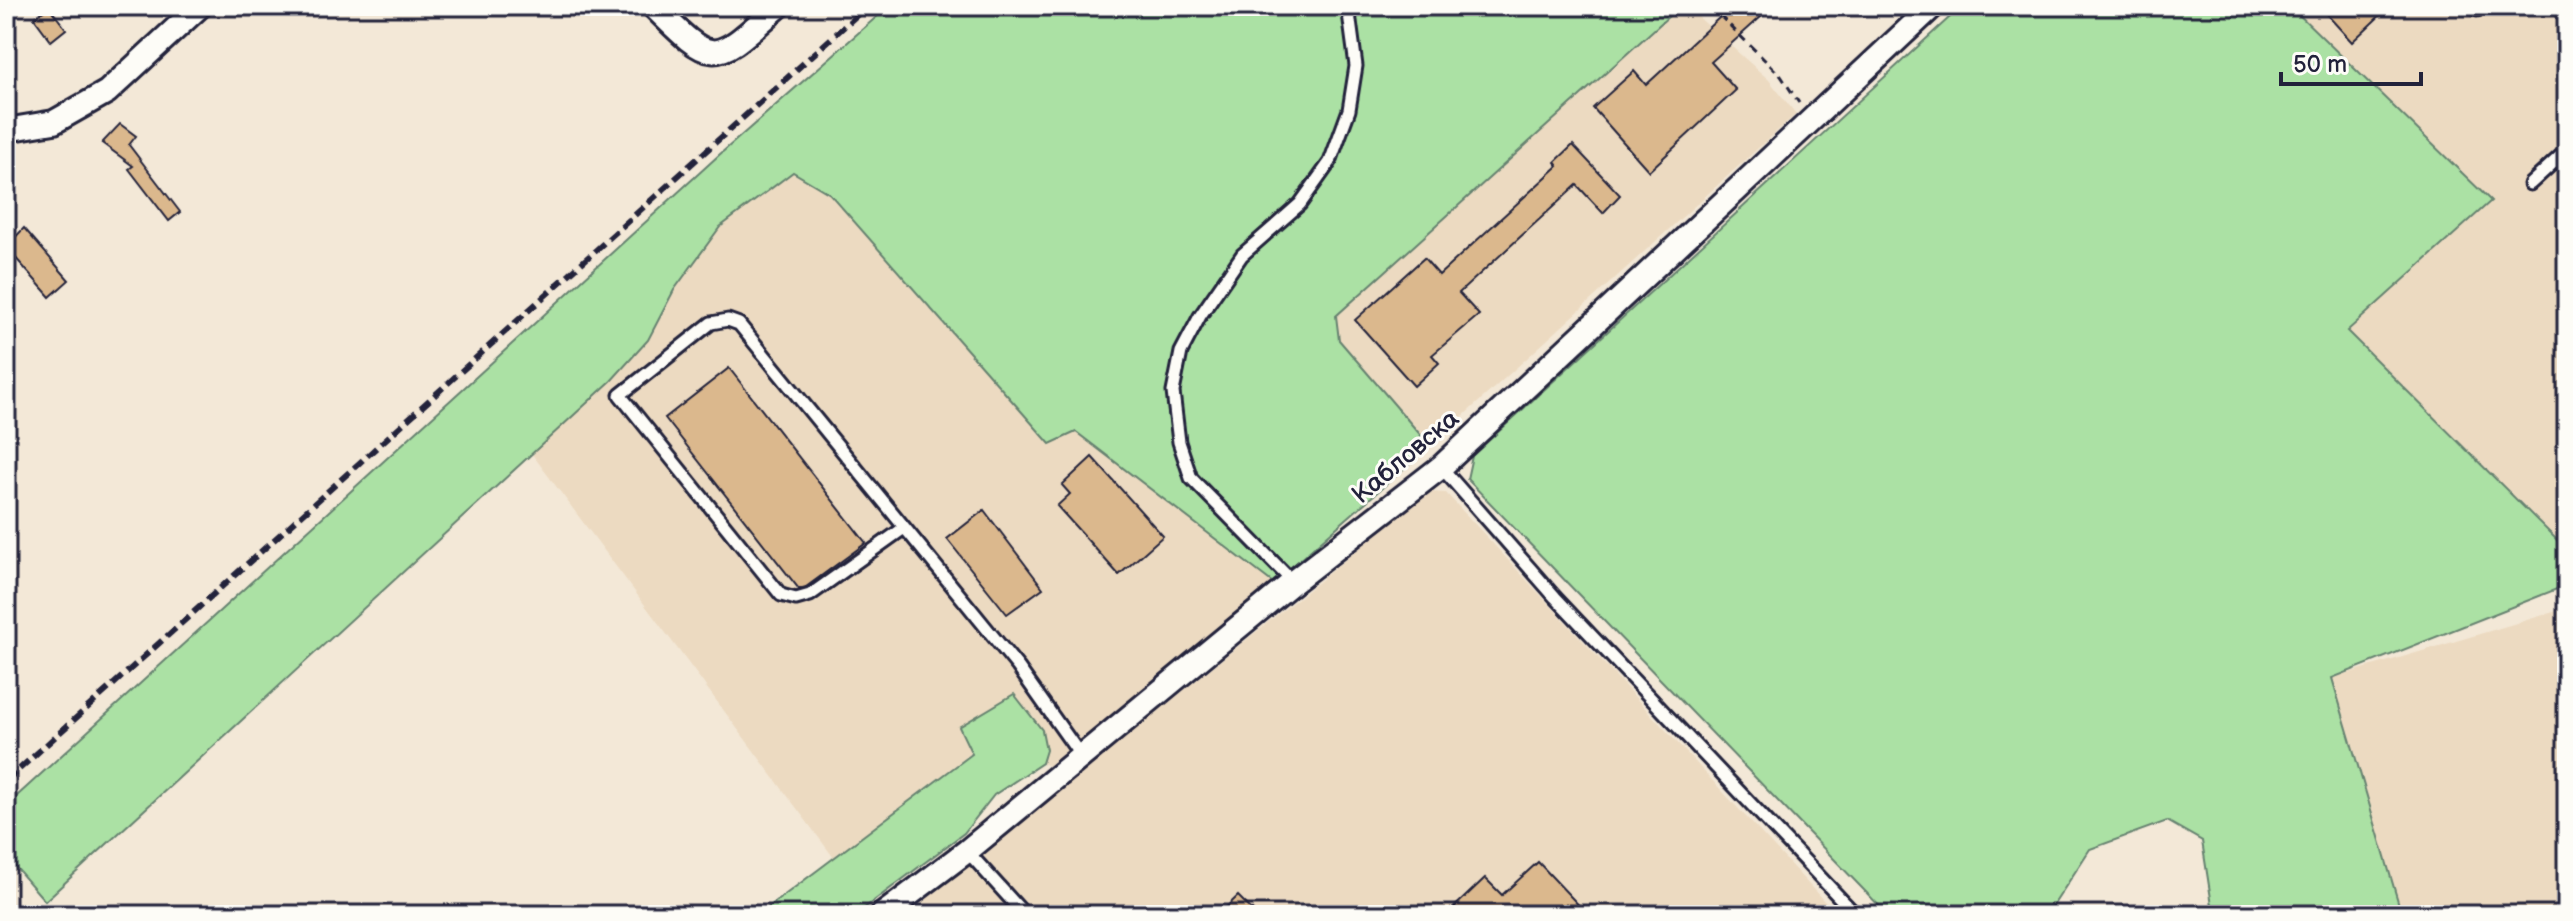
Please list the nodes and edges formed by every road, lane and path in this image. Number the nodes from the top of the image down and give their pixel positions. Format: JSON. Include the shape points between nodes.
{"nodes":[{"id":1,"x":653,"y":6,"type":"edge"},
{"id":2,"x":779,"y":6,"type":"edge"},
{"id":3,"x":1348,"y":6,"type":"edge"},
{"id":4,"x":1710,"y":6,"type":"edge"},
{"id":5,"x":1933,"y":6,"type":"edge"},
{"id":6,"x":186,"y":11,"type":"edge"},
{"id":7,"x":1811,"y":122,"type":"junction"},
{"id":8,"x":6,"y":130,"type":"edge"},
{"id":9,"x":2567,"y":150,"type":"edge"},
{"id":10,"x":2530,"y":184,"type":"dead end"},
{"id":11,"x":1441,"y":467,"type":"junction"},
{"id":12,"x":904,"y":528,"type":"junction"},
{"id":13,"x":1293,"y":582,"type":"junction"},
{"id":14,"x":1081,"y":756,"type":"junction"},
{"id":15,"x":967,"y":851,"type":"junction"},
{"id":16,"x":882,"y":915,"type":"edge"},
{"id":17,"x":1025,"y":915,"type":"edge"},
{"id":18,"x":1856,"y":915,"type":"edge"}],
"edges":[{"from":1,"to":2,"type":"street","via":[[698,50],[718,53]]},
{"from":3,"to":13,"type":"lane","via":[[1356,66],[1349,110],[1330,162],[1300,204],[1242,255],[1200,316],[1181,352],[1173,392],[1179,442],[1191,478]]},
{"from":4,"to":7,"type":"path","via":[[1781,76]]},
{"from":5,"to":7,"type":"street","name":"Кабловска"},
{"from":6,"to":8,"type":"street","via":[[107,92],[54,122]]},
{"from":7,"to":11,"type":"street","name":"Кабловска"},
{"from":9,"to":10,"type":"lane"},
{"from":11,"to":13,"type":"street","name":"Кабловска"},
{"from":11,"to":18,"type":"lane","via":[[1555,597]]},
{"from":12,"to":12,"type":"lane","via":[[739,324],[711,323],[620,395],[781,595],[810,595]]},
{"from":12,"to":14,"type":"lane","via":[[1018,667]]},
{"from":13,"to":14,"type":"street","name":"Кабловска"},
{"from":14,"to":15,"type":"street","name":"Кабловска"},
{"from":15,"to":16,"type":"street","name":"Кабловска"},
{"from":15,"to":17,"type":"lane"}]}
